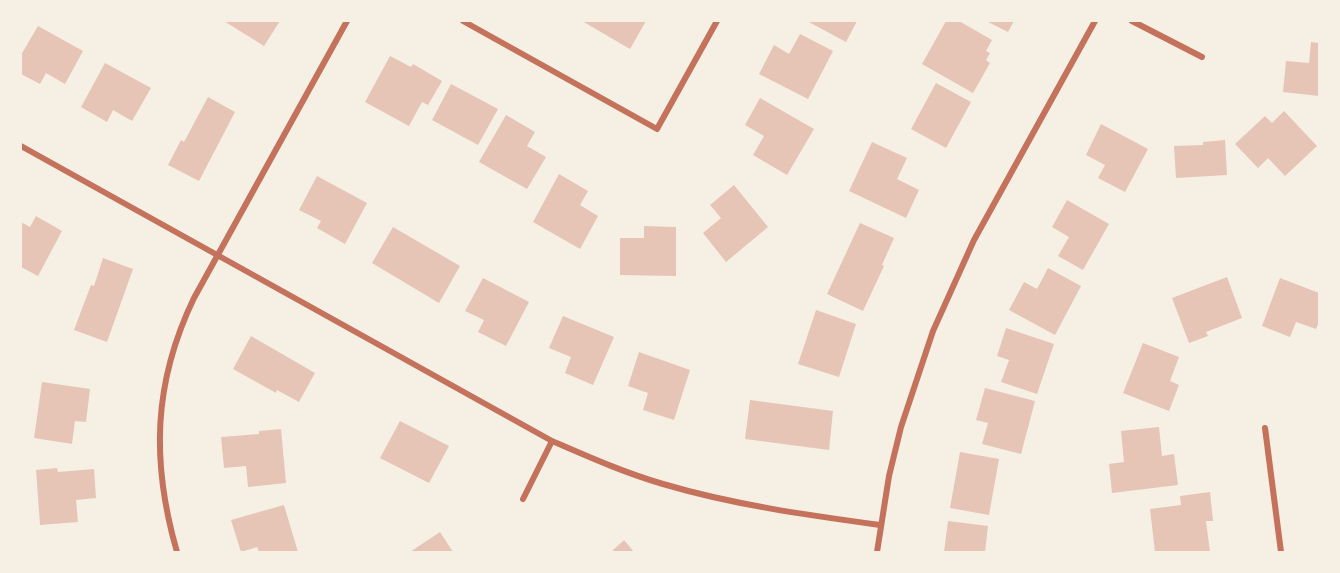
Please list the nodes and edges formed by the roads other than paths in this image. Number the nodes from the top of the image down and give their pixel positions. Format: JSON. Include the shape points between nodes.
{"nodes":[{"id":1,"x":347,"y":21,"type":"edge"},
{"id":2,"x":463,"y":21,"type":"edge"},
{"id":3,"x":717,"y":21,"type":"edge"},
{"id":4,"x":1095,"y":21,"type":"edge"},
{"id":5,"x":1132,"y":21,"type":"edge"},
{"id":6,"x":1202,"y":57,"type":"dead end"},
{"id":7,"x":21,"y":146,"type":"edge"},
{"id":8,"x":217,"y":255,"type":"junction"},
{"id":9,"x":1265,"y":428,"type":"dead end"},
{"id":10,"x":552,"y":441,"type":"junction"},
{"id":11,"x":523,"y":499,"type":"dead end"},
{"id":12,"x":880,"y":525,"type":"junction"},
{"id":13,"x":177,"y":552,"type":"edge"},
{"id":14,"x":877,"y":552,"type":"edge"},
{"id":15,"x":1281,"y":552,"type":"edge"}],
"edges":[{"from":1,"to":8,"type":"street"},
{"from":2,"to":3,"type":"street","via":[[657,129]]},
{"from":4,"to":12,"type":"street","via":[[952,285],[910,398]]},
{"from":5,"to":6,"type":"street"},
{"from":7,"to":8,"type":"street"},
{"from":8,"to":10,"type":"street"},
{"from":8,"to":13,"type":"street","via":[[182,323],[162,393],[160,466]]},
{"from":9,"to":15,"type":"street"},
{"from":10,"to":11,"type":"street"},
{"from":10,"to":12,"type":"street","via":[[618,470],[705,495]]},
{"from":12,"to":14,"type":"street"}]}
